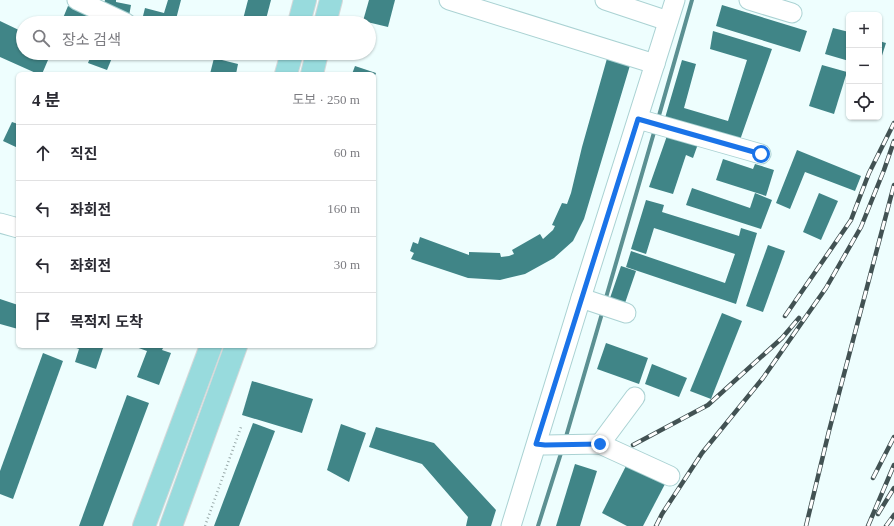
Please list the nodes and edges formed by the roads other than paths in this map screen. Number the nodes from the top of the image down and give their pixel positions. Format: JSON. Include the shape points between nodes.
{"nodes":[{"id":1,"x":77,"y":0,"type":"edge"},
{"id":2,"x":305,"y":0,"type":"edge"},
{"id":3,"x":331,"y":0,"type":"edge"},
{"id":4,"x":449,"y":0,"type":"edge"},
{"id":5,"x":605,"y":0,"type":"edge"},
{"id":6,"x":675,"y":0,"type":"edge"},
{"id":7,"x":749,"y":0,"type":"edge"},
{"id":8,"x":792,"y":13,"type":"dead end"},
{"id":9,"x":111,"y":16,"type":"edge"},
{"id":10,"x":301,"y":16,"type":"edge"},
{"id":11,"x":327,"y":16,"type":"edge"},
{"id":12,"x":668,"y":21,"type":"junction"},
{"id":13,"x":290,"y":60,"type":"edge"},
{"id":14,"x":315,"y":60,"type":"edge"},
{"id":15,"x":656,"y":64,"type":"junction"},
{"id":16,"x":287,"y":72,"type":"edge"},
{"id":17,"x":312,"y":72,"type":"edge"},
{"id":18,"x":650,"y":123,"type":"junction"},
{"id":19,"x":761,"y":154,"type":"dead end"},
{"id":20,"x":0,"y":223,"type":"edge"},
{"id":21,"x":16,"y":227,"type":"edge"},
{"id":22,"x":586,"y":299,"type":"junction"},
{"id":23,"x":619,"y":310,"type":"dead end"},
{"id":24,"x":210,"y":348,"type":"edge"},
{"id":25,"x":235,"y":348,"type":"edge"},
{"id":26,"x":635,"y":397,"type":"dead end"},
{"id":27,"x":541,"y":444,"type":"junction"},
{"id":28,"x":600,"y":444,"type":"junction"},
{"id":29,"x":670,"y":476,"type":"dead end"},
{"id":30,"x":144,"y":526,"type":"edge"},
{"id":31,"x":171,"y":526,"type":"edge"},
{"id":32,"x":512,"y":526,"type":"edge"}],
"edges":[{"from":1,"to":9,"type":"street"},
{"from":2,"to":10,"type":"main road"},
{"from":3,"to":11,"type":"main road"},
{"from":4,"to":15,"type":"street"},
{"from":5,"to":12,"type":"street"},
{"from":6,"to":12,"type":"street"},
{"from":7,"to":8,"type":"street"},
{"from":12,"to":15,"type":"street"},
{"from":13,"to":16,"type":"main road"},
{"from":14,"to":17,"type":"main road"},
{"from":15,"to":18,"type":"street"},
{"from":18,"to":19,"type":"street"},
{"from":18,"to":22,"type":"street"},
{"from":20,"to":21,"type":"street"},
{"from":22,"to":23,"type":"street"},
{"from":22,"to":27,"type":"street"},
{"from":24,"to":30,"type":"main road"},
{"from":25,"to":31,"type":"main road"},
{"from":26,"to":28,"type":"street"},
{"from":27,"to":28,"type":"street"},
{"from":27,"to":32,"type":"street"},
{"from":28,"to":29,"type":"street"}]}
